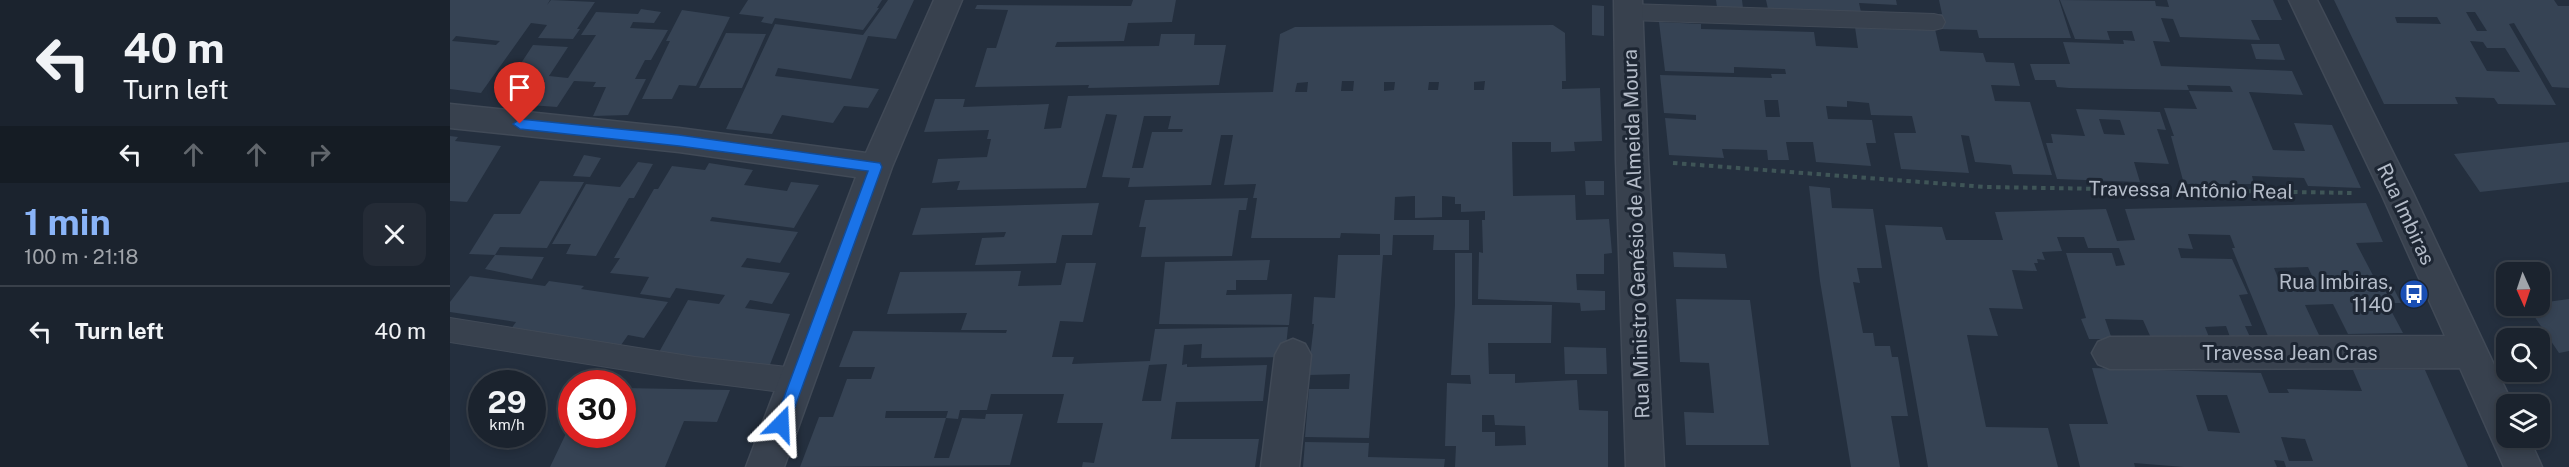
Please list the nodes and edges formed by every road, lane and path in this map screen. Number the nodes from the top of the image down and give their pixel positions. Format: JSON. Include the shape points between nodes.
{"nodes":[{"id":1,"x":948,"y":0,"type":"edge"},
{"id":2,"x":2303,"y":0,"type":"edge"},
{"id":3,"x":1628,"y":6,"type":"edge"},
{"id":4,"x":1934,"y":22,"type":"dead end"},
{"id":5,"x":450,"y":116,"type":"edge"},
{"id":6,"x":1632,"y":160,"type":"junction"},
{"id":7,"x":876,"y":167,"type":"junction"},
{"id":8,"x":2397,"y":193,"type":"junction"},
{"id":9,"x":450,"y":330,"type":"edge"},
{"id":10,"x":2471,"y":352,"type":"junction"},
{"id":11,"x":2110,"y":353,"type":"dead end"},
{"id":12,"x":1293,"y":355,"type":"dead end"},
{"id":13,"x":797,"y":381,"type":"junction"},
{"id":14,"x":2496,"y":408,"type":"edge"},
{"id":15,"x":2514,"y":448,"type":"edge"},
{"id":16,"x":765,"y":467,"type":"edge"},
{"id":17,"x":1280,"y":467,"type":"edge"},
{"id":18,"x":1645,"y":467,"type":"edge"},
{"id":19,"x":2523,"y":467,"type":"edge"}],
"edges":[{"from":1,"to":7,"type":"street"},
{"from":2,"to":8,"type":"street","name":"Rua Imbiras"},
{"from":3,"to":4,"type":"lane"},
{"from":3,"to":6,"type":"street","name":"Rua Ministro Genésio de Almeida Moura"},
{"from":5,"to":7,"type":"street","via":[[679,140]]},
{"from":6,"to":8,"type":"path","name":"Travessa Antônio Real","via":[[1986,187]]},
{"from":6,"to":18,"type":"street","name":"Rua Ministro Genésio de Almeida Moura"},
{"from":7,"to":13,"type":"street"},
{"from":8,"to":10,"type":"street","name":"Rua Imbiras"},
{"from":9,"to":13,"type":"lane"},
{"from":10,"to":11,"type":"street","name":"Travessa Jean Cras"},
{"from":10,"to":14,"type":"street","name":"Rua Imbiras"},
{"from":12,"to":17,"type":"street"},
{"from":13,"to":16,"type":"street"},
{"from":15,"to":19,"type":"street"}]}
